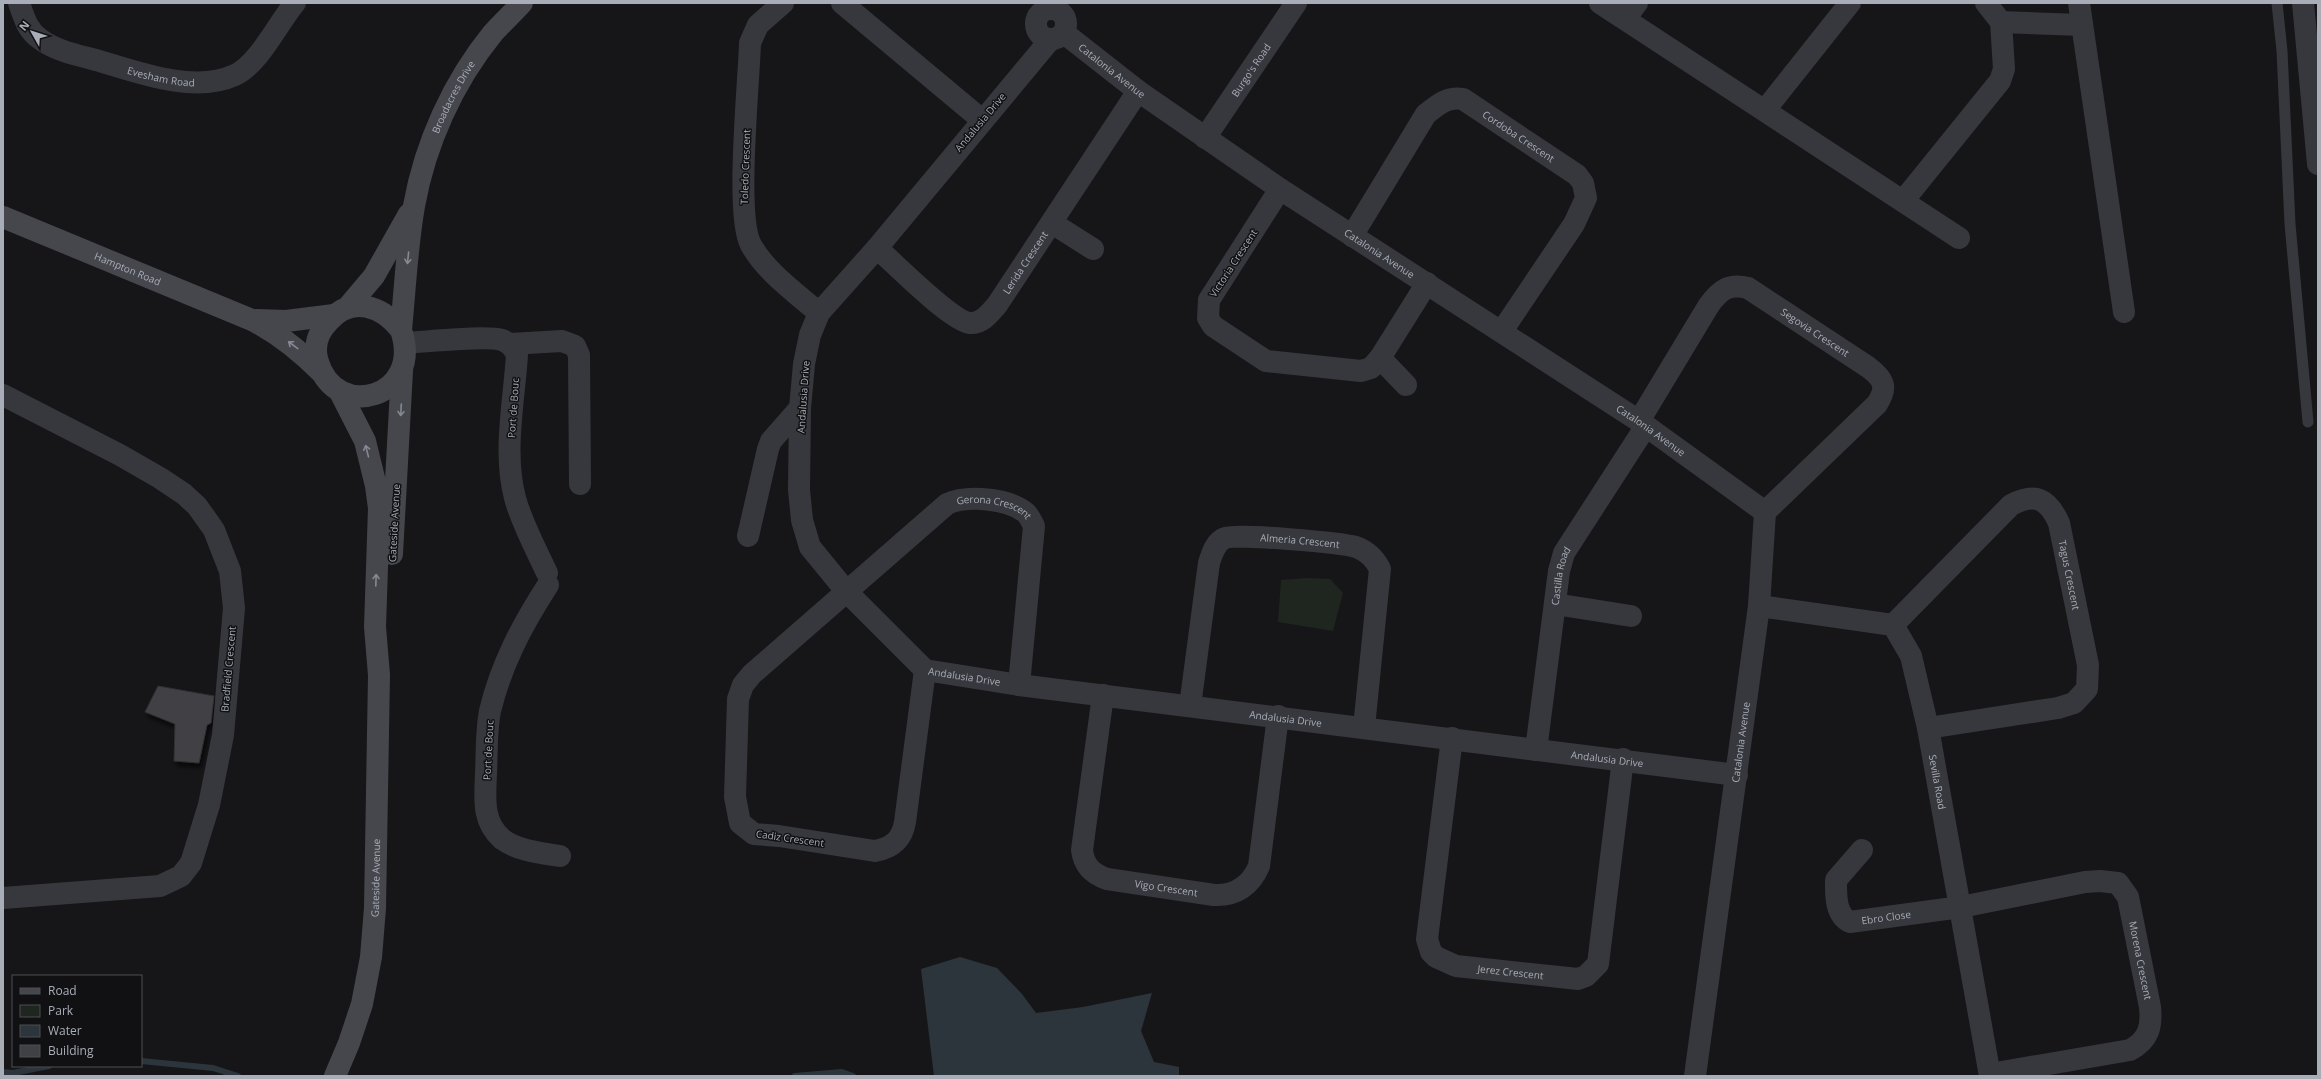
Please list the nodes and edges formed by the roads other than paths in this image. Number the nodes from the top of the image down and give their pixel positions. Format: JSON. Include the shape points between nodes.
{"nodes":[{"id":1,"x":20,"y":3,"type":"edge"},
{"id":2,"x":295,"y":3,"type":"edge"},
{"id":3,"x":522,"y":3,"type":"edge"},
{"id":4,"x":783,"y":3,"type":"edge"},
{"id":5,"x":842,"y":3,"type":"edge"},
{"id":6,"x":1296,"y":3,"type":"edge"},
{"id":7,"x":1600,"y":3,"type":"edge"},
{"id":8,"x":1850,"y":3,"type":"edge"},
{"id":9,"x":1986,"y":3,"type":"edge"},
{"id":10,"x":2079,"y":3,"type":"edge"},
{"id":11,"x":2278,"y":3,"type":"edge"},
{"id":12,"x":2303,"y":3,"type":"edge"},
{"id":13,"x":1049,"y":8,"type":"edge"},
{"id":14,"x":1631,"y":11,"type":"edge"},
{"id":15,"x":2000,"y":22,"type":"junction"},
{"id":16,"x":2082,"y":25,"type":"junction"},
{"id":17,"x":1057,"y":36,"type":"junction"},
{"id":18,"x":1138,"y":91,"type":"junction"},
{"id":19,"x":1764,"y":110,"type":"junction"},
{"id":20,"x":982,"y":120,"type":"junction"},
{"id":21,"x":1205,"y":138,"type":"junction"},
{"id":22,"x":2318,"y":164,"type":"edge"},
{"id":23,"x":1280,"y":189,"type":"junction"},
{"id":24,"x":1903,"y":201,"type":"junction"},
{"id":25,"x":414,"y":206,"type":"junction"},
{"id":26,"x":3,"y":217,"type":"edge"},
{"id":27,"x":1052,"y":223,"type":"junction"},
{"id":28,"x":1352,"y":236,"type":"junction"},
{"id":29,"x":1960,"y":238,"type":"dead end"},
{"id":30,"x":876,"y":248,"type":"junction"},
{"id":31,"x":1093,"y":249,"type":"dead end"},
{"id":32,"x":1427,"y":283,"type":"junction"},
{"id":33,"x":340,"y":312,"type":"junction"},
{"id":34,"x":2124,"y":312,"type":"dead end"},
{"id":35,"x":819,"y":313,"type":"junction"},
{"id":36,"x":252,"y":320,"type":"junction"},
{"id":37,"x":1502,"y":331,"type":"junction"},
{"id":38,"x":403,"y":336,"type":"junction"},
{"id":39,"x":510,"y":344,"type":"junction"},
{"id":40,"x":1380,"y":358,"type":"junction"},
{"id":41,"x":402,"y":371,"type":"junction"},
{"id":42,"x":321,"y":372,"type":"junction"},
{"id":43,"x":1406,"y":385,"type":"dead end"},
{"id":44,"x":340,"y":392,"type":"junction"},
{"id":45,"x":3,"y":396,"type":"edge"},
{"id":46,"x":800,"y":408,"type":"junction"},
{"id":47,"x":2308,"y":422,"type":"dead end"},
{"id":48,"x":1643,"y":423,"type":"junction"},
{"id":49,"x":580,"y":484,"type":"dead end"},
{"id":50,"x":1766,"y":512,"type":"junction"},
{"id":51,"x":748,"y":536,"type":"dead end"},
{"id":52,"x":846,"y":591,"type":"junction"},
{"id":53,"x":1555,"y":604,"type":"junction"},
{"id":54,"x":1759,"y":606,"type":"junction"},
{"id":55,"x":1631,"y":616,"type":"dead end"},
{"id":56,"x":1893,"y":625,"type":"junction"},
{"id":57,"x":924,"y":670,"type":"junction"},
{"id":58,"x":379,"y":674,"type":"junction"},
{"id":59,"x":1019,"y":685,"type":"junction"},
{"id":60,"x":1104,"y":695,"type":"junction"},
{"id":61,"x":1190,"y":706,"type":"junction"},
{"id":62,"x":1278,"y":716,"type":"junction"},
{"id":63,"x":1364,"y":727,"type":"junction"},
{"id":64,"x":1928,"y":728,"type":"junction"},
{"id":65,"x":1452,"y":738,"type":"junction"},
{"id":66,"x":1536,"y":750,"type":"junction"},
{"id":67,"x":1623,"y":759,"type":"junction"},
{"id":68,"x":1737,"y":775,"type":"junction"},
{"id":69,"x":1862,"y":850,"type":"dead end"},
{"id":70,"x":560,"y":856,"type":"dead end"},
{"id":71,"x":3,"y":898,"type":"edge"},
{"id":72,"x":1961,"y":907,"type":"junction"},
{"id":73,"x":1990,"y":1075,"type":"edge"},
{"id":74,"x":335,"y":1076,"type":"edge"},
{"id":75,"x":1695,"y":1076,"type":"edge"}],
"edges":[{"from":1,"to":2,"type":"street","name":"Evesham Road","via":[[33,33],[51,46],[148,76],[191,82],[227,78],[237,74],[266,44]]},
{"from":3,"to":25,"type":"street","name":"Broadacres Drive","via":[[493,33],[463,76],[443,113]]},
{"from":4,"to":35,"type":"street","name":"Toledo Crescent","via":[[758,25],[750,43],[744,229],[757,255]]},
{"from":5,"to":20,"type":"street"},
{"from":6,"to":21,"type":"street","name":"Burgo's Road"},
{"from":7,"to":14,"type":"street"},
{"from":8,"to":19,"type":"street"},
{"from":9,"to":15,"type":"street"},
{"from":10,"to":16,"type":"street"},
{"from":11,"to":47,"type":"lane","via":[[2290,224]]},
{"from":12,"to":22,"type":"street"},
{"from":13,"to":17,"type":"street","name":"Catalonia Avenue","via":[[1036,26],[1043,38]]},
{"from":14,"to":19,"type":"street"},
{"from":15,"to":16,"type":"street"},
{"from":15,"to":24,"type":"street","via":[[2004,69],[2000,81]]},
{"from":16,"to":34,"type":"street"},
{"from":17,"to":18,"type":"street","name":"Catalonia Avenue"},
{"from":17,"to":20,"type":"street","name":"Andalusia Drive"},
{"from":18,"to":21,"type":"street","name":"Catalonia Avenue"},
{"from":18,"to":27,"type":"street","name":"Lerida Crescent"},
{"from":19,"to":24,"type":"street"},
{"from":20,"to":30,"type":"street","name":"Andalusia Drive"},
{"from":21,"to":23,"type":"street","name":"Catalonia Avenue"},
{"from":23,"to":28,"type":"street","name":"Catalonia Avenue"},
{"from":23,"to":40,"type":"street","name":"Victoria Crescent","via":[[1209,300],[1210,322],[1222,334],[1266,360],[1361,371],[1371,368]]},
{"from":24,"to":29,"type":"street"},
{"from":25,"to":33,"type":"street","name":"Broadacres Drive","via":[[374,276]]},
{"from":25,"to":38,"type":"street","name":"Broadacres Drive","one_way":true},
{"from":26,"to":36,"type":"street","name":"Hampton Road"},
{"from":27,"to":30,"type":"street","name":"Lerida Crescent","via":[[997,305],[986,318],[970,323],[952,314]]},
{"from":27,"to":31,"type":"street"},
{"from":28,"to":32,"type":"street","name":"Catalonia Avenue"},
{"from":28,"to":37,"type":"street","name":"Cordoba Crescent","via":[[1426,114],[1453,97],[1463,99],[1578,175],[1583,183],[1586,198],[1574,224]]},
{"from":30,"to":35,"type":"street","name":"Andalusia Drive"},
{"from":32,"to":37,"type":"street","name":"Catalonia Avenue"},
{"from":32,"to":40,"type":"street","name":"Victoria Crescent"},
{"from":33,"to":36,"type":"street","name":"Hampton Road","via":[[286,321]]},
{"from":33,"to":38,"type":"street","via":[[363,306],[378,309],[391,317]]},
{"from":33,"to":42,"type":"street","name":"Broadacres Drive","via":[[323,327],[317,341],[316,357]]},
{"from":35,"to":46,"type":"street","name":"Andalusia Drive","via":[[805,356]]},
{"from":42,"to":36,"type":"street","name":"Hampton Road","one_way":true,"via":[[297,348]]},
{"from":37,"to":48,"type":"street","name":"Catalonia Avenue"},
{"from":38,"to":39,"type":"street","via":[[495,338]]},
{"from":38,"to":41,"type":"street","name":"Broadacres Drive","via":[[406,358]]},
{"from":39,"to":49,"type":"street","via":[[562,341],[575,346],[579,355]]},
{"from":39,"to":70,"type":"street","name":"Port de Bouc","via":[[517,355],[511,477],[515,497],[548,579],[513,644],[490,712],[486,745],[485,803],[489,821],[503,839],[530,851]]},
{"from":40,"to":43,"type":"street"},
{"from":41,"to":44,"type":"street","name":"Broadacres Drive","via":[[394,383],[368,396]]},
{"from":41,"to":58,"type":"street","name":"Gateside Avenue","one_way":true,"via":[[391,583]]},
{"from":42,"to":44,"type":"street","name":"Broadacres Drive"},
{"from":58,"to":44,"type":"street","name":"Gateside Avenue","one_way":true,"via":[[376,627],[376,486],[365,441]]},
{"from":45,"to":71,"type":"street","name":"Bradfield Crescent","via":[[126,458],[160,478],[197,506],[214,530],[224,554],[230,571],[234,608],[223,735],[212,790],[191,863],[181,876],[160,886]]},
{"from":46,"to":51,"type":"street","via":[[768,449]]},
{"from":46,"to":52,"type":"street","name":"Andalusia Drive","via":[[799,490],[802,520],[810,547]]},
{"from":48,"to":50,"type":"street","name":"Catalonia Avenue"},
{"from":48,"to":50,"type":"street","name":"Segovia Crescent","via":[[1708,306],[1720,291],[1731,286],[1748,288],[1868,367],[1881,378],[1883,384],[1883,393],[1876,404]]},
{"from":48,"to":53,"type":"street","name":"Castilla Road","via":[[1569,542],[1559,571]]},
{"from":50,"to":54,"type":"street","name":"Catalonia Avenue"},
{"from":52,"to":57,"type":"street","name":"Andalusia Drive"},
{"from":52,"to":57,"type":"street","name":"Cadiz Crescent","via":[[744,684],[738,699],[736,721],[735,797],[740,823],[754,834],[875,851],[894,844],[904,832]]},
{"from":52,"to":59,"type":"street","name":"Gerona Crescent","via":[[947,504],[962,498],[985,499],[1011,505],[1026,513],[1034,526],[1035,534]]},
{"from":53,"to":55,"type":"street"},
{"from":53,"to":66,"type":"street","name":"Castilla Road"},
{"from":54,"to":56,"type":"street"},
{"from":54,"to":68,"type":"street","name":"Catalonia Avenue"},
{"from":56,"to":64,"type":"street","name":"Sevilla Road","via":[[1911,656]]},
{"from":56,"to":64,"type":"street","name":"Tagus Crescent","via":[[2011,505],[2023,498],[2035,498],[2050,506],[2059,523],[2088,665],[2087,689],[2074,703],[2058,708]]},
{"from":57,"to":59,"type":"street","name":"Andalusia Drive"},
{"from":58,"to":74,"type":"street","name":"Gateside Avenue","via":[[375,908],[371,957],[362,1004]]},
{"from":59,"to":60,"type":"street","name":"Andalusia Drive"},
{"from":60,"to":61,"type":"street","name":"Andalusia Drive"},
{"from":60,"to":62,"type":"street","name":"Vigo Crescent","via":[[1082,850],[1084,862],[1094,873],[1106,879],[1214,895],[1239,890],[1251,881],[1259,866]]},
{"from":61,"to":62,"type":"street","name":"Andalusia Drive"},
{"from":61,"to":63,"type":"street","name":"Almeria Crescent","via":[[1209,563],[1216,546],[1225,537],[1250,536],[1356,547],[1376,560],[1380,569]]},
{"from":62,"to":63,"type":"street","name":"Andalusia Drive"},
{"from":63,"to":65,"type":"street","name":"Andalusia Drive"},
{"from":64,"to":72,"type":"street","name":"Sevilla Road"},
{"from":65,"to":66,"type":"street","name":"Andalusia Drive"},
{"from":65,"to":67,"type":"street","name":"Jerez Crescent","via":[[1427,939],[1431,952],[1456,966],[1578,979],[1586,976],[1598,964]]},
{"from":66,"to":67,"type":"street","name":"Andalusia Drive"},
{"from":67,"to":68,"type":"street","name":"Andalusia Drive"},
{"from":68,"to":75,"type":"street","name":"Catalonia Avenue"},
{"from":69,"to":72,"type":"street","name":"Ebro Close","via":[[1836,880],[1838,906],[1845,920],[1856,922]]},
{"from":72,"to":73,"type":"street","name":"Sevilla Road"},
{"from":72,"to":73,"type":"street","name":"Morena Crescent","via":[[2085,882],[2100,880],[2118,883],[2128,897],[2150,1007],[2151,1019],[2146,1038],[2130,1050]]}]}
